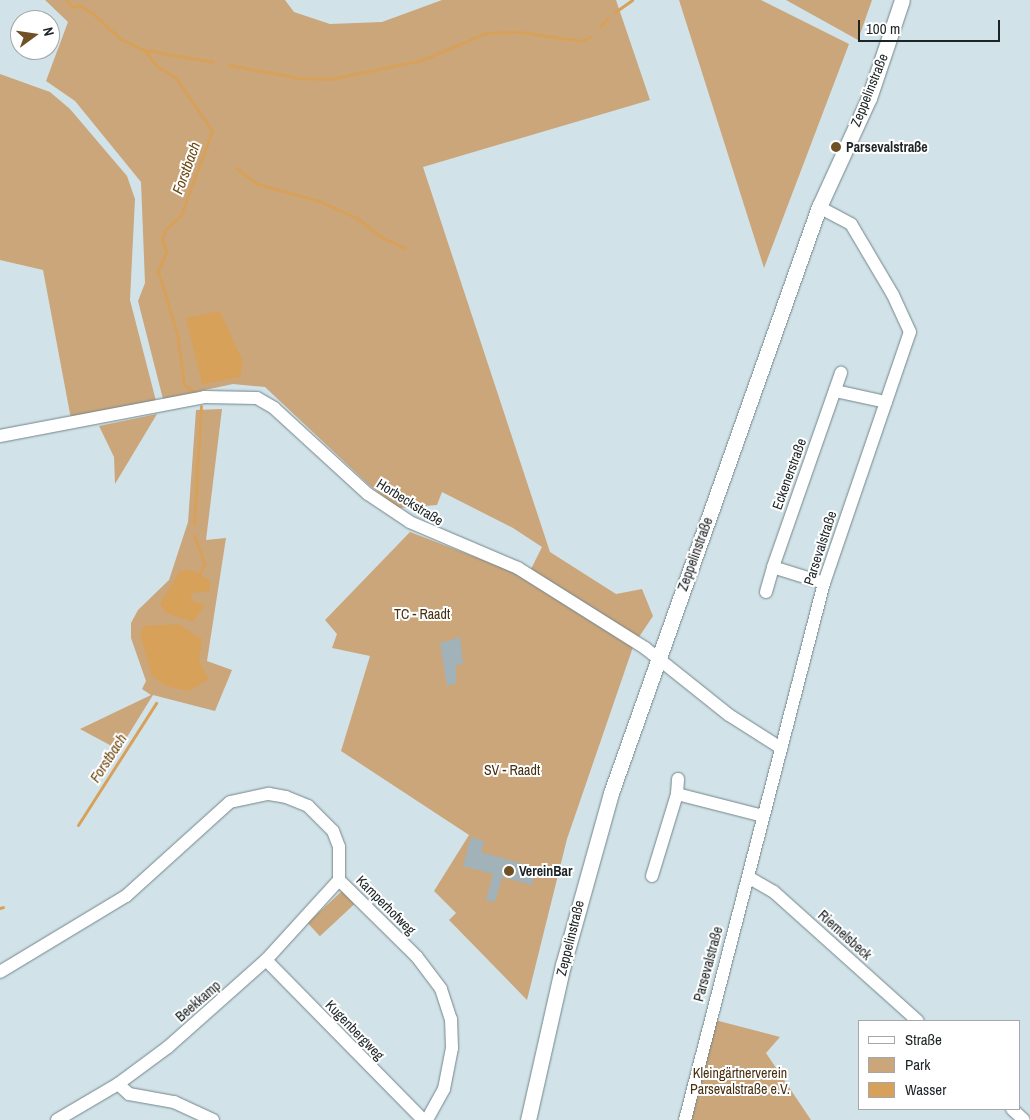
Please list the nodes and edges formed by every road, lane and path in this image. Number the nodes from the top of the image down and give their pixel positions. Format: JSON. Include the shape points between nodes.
{"nodes":[{"id":1,"x":902,"y":0,"type":"edge"},
{"id":2,"x":818,"y":206,"type":"junction"},
{"id":3,"x":841,"y":373,"type":"dead end"},
{"id":4,"x":835,"y":392,"type":"junction"},
{"id":5,"x":886,"y":402,"type":"junction"},
{"id":6,"x":0,"y":436,"type":"edge"},
{"id":7,"x":773,"y":567,"type":"junction"},
{"id":8,"x":824,"y":583,"type":"junction"},
{"id":9,"x":766,"y":592,"type":"dead end"},
{"id":10,"x":658,"y":657,"type":"junction"},
{"id":11,"x":781,"y":748,"type":"junction"},
{"id":12,"x":678,"y":779,"type":"dead end"},
{"id":13,"x":677,"y":794,"type":"junction"},
{"id":14,"x":763,"y":816,"type":"junction"},
{"id":15,"x":652,"y":876,"type":"dead end"},
{"id":16,"x":748,"y":877,"type":"junction"},
{"id":17,"x":339,"y":880,"type":"junction"},
{"id":18,"x":266,"y":960,"type":"junction"},
{"id":19,"x":0,"y":972,"type":"edge"},
{"id":20,"x":917,"y":1020,"type":"edge"},
{"id":21,"x":118,"y":1084,"type":"junction"},
{"id":22,"x":1013,"y":1110,"type":"edge"},
{"id":23,"x":57,"y":1120,"type":"edge"},
{"id":24,"x":213,"y":1120,"type":"edge"},
{"id":25,"x":423,"y":1120,"type":"edge"},
{"id":26,"x":427,"y":1120,"type":"edge"},
{"id":27,"x":528,"y":1120,"type":"edge"},
{"id":28,"x":685,"y":1120,"type":"edge"},
{"id":29,"x":1024,"y":1120,"type":"edge"}],
"edges":[{"from":1,"to":2,"type":"main road","name":"Zeppelinstraße","via":[[869,98]]},
{"from":2,"to":5,"type":"street","name":"Parsevalstraße","via":[[851,224],[894,295],[910,332]]},
{"from":2,"to":10,"type":"main road","name":"Zeppelinstraße"},
{"from":3,"to":4,"type":"street","name":"Eckenerstraße"},
{"from":4,"to":5,"type":"street"},
{"from":4,"to":7,"type":"street","name":"Eckenerstraße"},
{"from":5,"to":8,"type":"street","name":"Parsevalstraße"},
{"from":6,"to":10,"type":"street","name":"Horbeckstraße","via":[[204,398],[258,398],[368,494],[410,522],[518,568]]},
{"from":7,"to":8,"type":"street"},
{"from":7,"to":9,"type":"street","name":"Eckenerstraße"},
{"from":8,"to":11,"type":"street","name":"Parsevalstraße"},
{"from":10,"to":11,"type":"street","name":"Horbeckstraße","via":[[729,715]]},
{"from":10,"to":27,"type":"main road","name":"Zeppelinstraße","via":[[588,868]]},
{"from":11,"to":14,"type":"street","name":"Parsevalstraße"},
{"from":12,"to":13,"type":"street"},
{"from":13,"to":14,"type":"street"},
{"from":13,"to":15,"type":"street"},
{"from":14,"to":16,"type":"street","name":"Parsevalstraße"},
{"from":16,"to":20,"type":"street","name":"Riemelsbeck","via":[[774,892]]},
{"from":16,"to":28,"type":"street","name":"Parsevalstraße"},
{"from":17,"to":18,"type":"street","name":"Beekkamp"},
{"from":17,"to":19,"type":"street","name":"Kamperhofweg","via":[[339,847],[333,831],[308,806],[286,796],[269,794],[230,802],[126,896]]},
{"from":17,"to":26,"type":"street","name":"Kamperhofweg","via":[[417,957],[436,979],[446,1002],[452,1030],[450,1066],[444,1089]]},
{"from":18,"to":21,"type":"street","name":"Beekkamp","via":[[168,1047]]},
{"from":18,"to":25,"type":"street","name":"Kugenbergweg"},
{"from":21,"to":23,"type":"street","name":"Beekkamp"},
{"from":21,"to":24,"type":"street","via":[[129,1094],[174,1102]]},
{"from":22,"to":29,"type":"street"}]}
